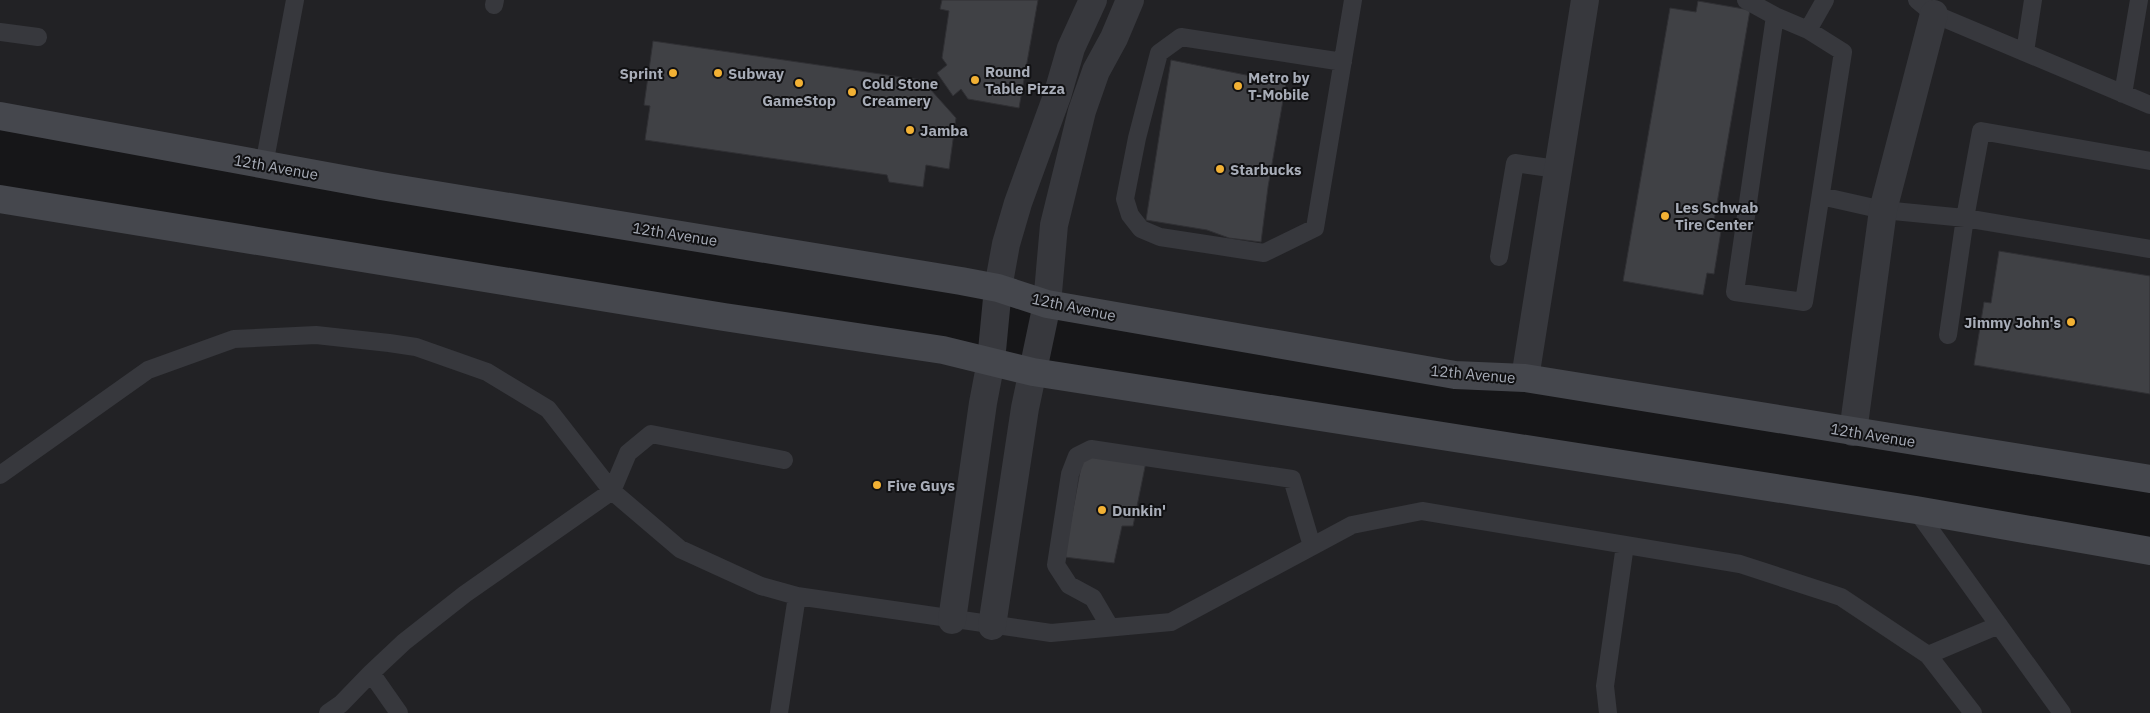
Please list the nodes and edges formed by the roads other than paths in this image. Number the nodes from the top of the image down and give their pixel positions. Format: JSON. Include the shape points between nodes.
{"nodes":[{"id":1,"x":295,"y":0,"type":"edge"},
{"id":2,"x":1093,"y":0,"type":"edge"},
{"id":3,"x":1130,"y":0,"type":"edge"},
{"id":4,"x":1353,"y":0,"type":"edge"},
{"id":5,"x":1585,"y":0,"type":"edge"},
{"id":6,"x":1746,"y":0,"type":"edge"},
{"id":7,"x":1825,"y":0,"type":"edge"},
{"id":8,"x":2033,"y":0,"type":"edge"},
{"id":9,"x":2139,"y":0,"type":"edge"},
{"id":10,"x":1930,"y":5,"type":"edge"},
{"id":11,"x":1775,"y":16,"type":"junction"},
{"id":12,"x":1808,"y":30,"type":"junction"},
{"id":13,"x":0,"y":32,"type":"edge"},
{"id":14,"x":38,"y":37,"type":"dead end"},
{"id":15,"x":2025,"y":52,"type":"junction"},
{"id":16,"x":1343,"y":62,"type":"junction"},
{"id":17,"x":2123,"y":94,"type":"junction"},
{"id":18,"x":2150,"y":105,"type":"edge"},
{"id":19,"x":0,"y":116,"type":"edge"},
{"id":20,"x":2150,"y":161,"type":"edge"},
{"id":21,"x":264,"y":165,"type":"junction"},
{"id":22,"x":1557,"y":169,"type":"junction"},
{"id":23,"x":1821,"y":196,"type":"junction"},
{"id":24,"x":0,"y":198,"type":"edge"},
{"id":25,"x":1883,"y":210,"type":"junction"},
{"id":26,"x":1965,"y":218,"type":"junction"},
{"id":27,"x":2150,"y":249,"type":"edge"},
{"id":28,"x":1499,"y":257,"type":"dead end"},
{"id":29,"x":998,"y":288,"type":"junction"},
{"id":30,"x":1047,"y":304,"type":"junction"},
{"id":31,"x":1948,"y":335,"type":"dead end"},
{"id":32,"x":991,"y":361,"type":"junction"},
{"id":33,"x":1034,"y":372,"type":"junction"},
{"id":34,"x":1525,"y":378,"type":"junction"},
{"id":35,"x":1853,"y":432,"type":"junction"},
{"id":36,"x":784,"y":460,"type":"dead end"},
{"id":37,"x":0,"y":475,"type":"edge"},
{"id":38,"x":2150,"y":480,"type":"edge"},
{"id":39,"x":612,"y":491,"type":"junction"},
{"id":40,"x":1916,"y":510,"type":"junction"},
{"id":41,"x":1625,"y":545,"type":"junction"},
{"id":42,"x":1312,"y":546,"type":"junction"},
{"id":43,"x":2150,"y":551,"type":"edge"},
{"id":44,"x":797,"y":596,"type":"junction"},
{"id":45,"x":952,"y":620,"type":"junction"},
{"id":46,"x":1999,"y":625,"type":"junction"},
{"id":47,"x":992,"y":626,"type":"junction"},
{"id":48,"x":1110,"y":627,"type":"junction"},
{"id":49,"x":1928,"y":655,"type":"junction"},
{"id":50,"x":371,"y":673,"type":"junction"},
{"id":51,"x":328,"y":713,"type":"edge"},
{"id":52,"x":399,"y":713,"type":"edge"},
{"id":53,"x":779,"y":713,"type":"edge"},
{"id":54,"x":1608,"y":713,"type":"edge"},
{"id":55,"x":1972,"y":713,"type":"edge"},
{"id":56,"x":2062,"y":713,"type":"edge"}],
"edges":[{"from":1,"to":21,"type":"lane"},
{"from":2,"to":29,"type":"street","via":[[1071,48],[1018,204]]},
{"from":3,"to":30,"type":"street","via":[[1096,71],[1082,111],[1054,225]]},
{"from":4,"to":16,"type":"lane"},
{"from":5,"to":22,"type":"street"},
{"from":6,"to":11,"type":"lane"},
{"from":7,"to":12,"type":"lane"},
{"from":8,"to":15,"type":"lane"},
{"from":9,"to":17,"type":"lane"},
{"from":10,"to":15,"type":"lane"},
{"from":10,"to":25,"type":"street"},
{"from":11,"to":12,"type":"lane"},
{"from":11,"to":23,"type":"lane","via":[[1735,292],[1804,302]]},
{"from":12,"to":23,"type":"lane","via":[[1843,52]]},
{"from":13,"to":14,"type":"lane"},
{"from":15,"to":17,"type":"lane"},
{"from":16,"to":16,"type":"lane","via":[[1315,228],[1264,254],[1160,237],[1141,229],[1130,215],[1125,199],[1159,53],[1180,37]]},
{"from":17,"to":18,"type":"lane"},
{"from":19,"to":21,"type":"main road","name":"12th Avenue"},
{"from":20,"to":26,"type":"lane","via":[[1981,131]]},
{"from":21,"to":29,"type":"main road","name":"12th Avenue"},
{"from":22,"to":28,"type":"lane","via":[[1515,163]]},
{"from":22,"to":34,"type":"street"},
{"from":23,"to":25,"type":"lane"},
{"from":24,"to":32,"type":"main road","via":[[943,350]]},
{"from":25,"to":26,"type":"lane"},
{"from":25,"to":35,"type":"street"},
{"from":26,"to":27,"type":"lane"},
{"from":26,"to":31,"type":"lane"},
{"from":29,"to":30,"type":"main road","name":"12th Avenue"},
{"from":29,"to":32,"type":"street"},
{"from":30,"to":33,"type":"street"},
{"from":30,"to":34,"type":"main road","name":"12th Avenue","via":[[1455,375]]},
{"from":32,"to":33,"type":"main road"},
{"from":32,"to":45,"type":"street"},
{"from":33,"to":40,"type":"main road"},
{"from":33,"to":47,"type":"street","via":[[1025,408]]},
{"from":34,"to":35,"type":"main road","name":"12th Avenue"},
{"from":35,"to":38,"type":"main road","name":"12th Avenue"},
{"from":36,"to":39,"type":"lane","via":[[651,434],[628,453]]},
{"from":37,"to":39,"type":"lane","via":[[148,370],[234,339],[316,335],[416,347],[487,372],[548,409]]},
{"from":39,"to":44,"type":"lane","via":[[680,549],[761,586]]},
{"from":39,"to":50,"type":"lane","via":[[464,594]]},
{"from":40,"to":43,"type":"main road"},
{"from":40,"to":46,"type":"lane"},
{"from":41,"to":42,"type":"lane","via":[[1422,511],[1352,525]]},
{"from":41,"to":49,"type":"lane","via":[[1740,564],[1841,596]]},
{"from":41,"to":54,"type":"lane","via":[[1605,686]]},
{"from":42,"to":48,"type":"lane","via":[[1171,622]]},
{"from":42,"to":48,"type":"lane","via":[[1292,478],[1092,449],[1077,456],[1070,474],[1056,565],[1069,585],[1093,598]]},
{"from":44,"to":45,"type":"lane"},
{"from":44,"to":53,"type":"lane"},
{"from":45,"to":47,"type":"lane"},
{"from":46,"to":49,"type":"lane"},
{"from":46,"to":56,"type":"lane"},
{"from":47,"to":48,"type":"lane","via":[[1051,633]]},
{"from":49,"to":55,"type":"lane"},
{"from":50,"to":51,"type":"lane"},
{"from":50,"to":52,"type":"lane"}]}
